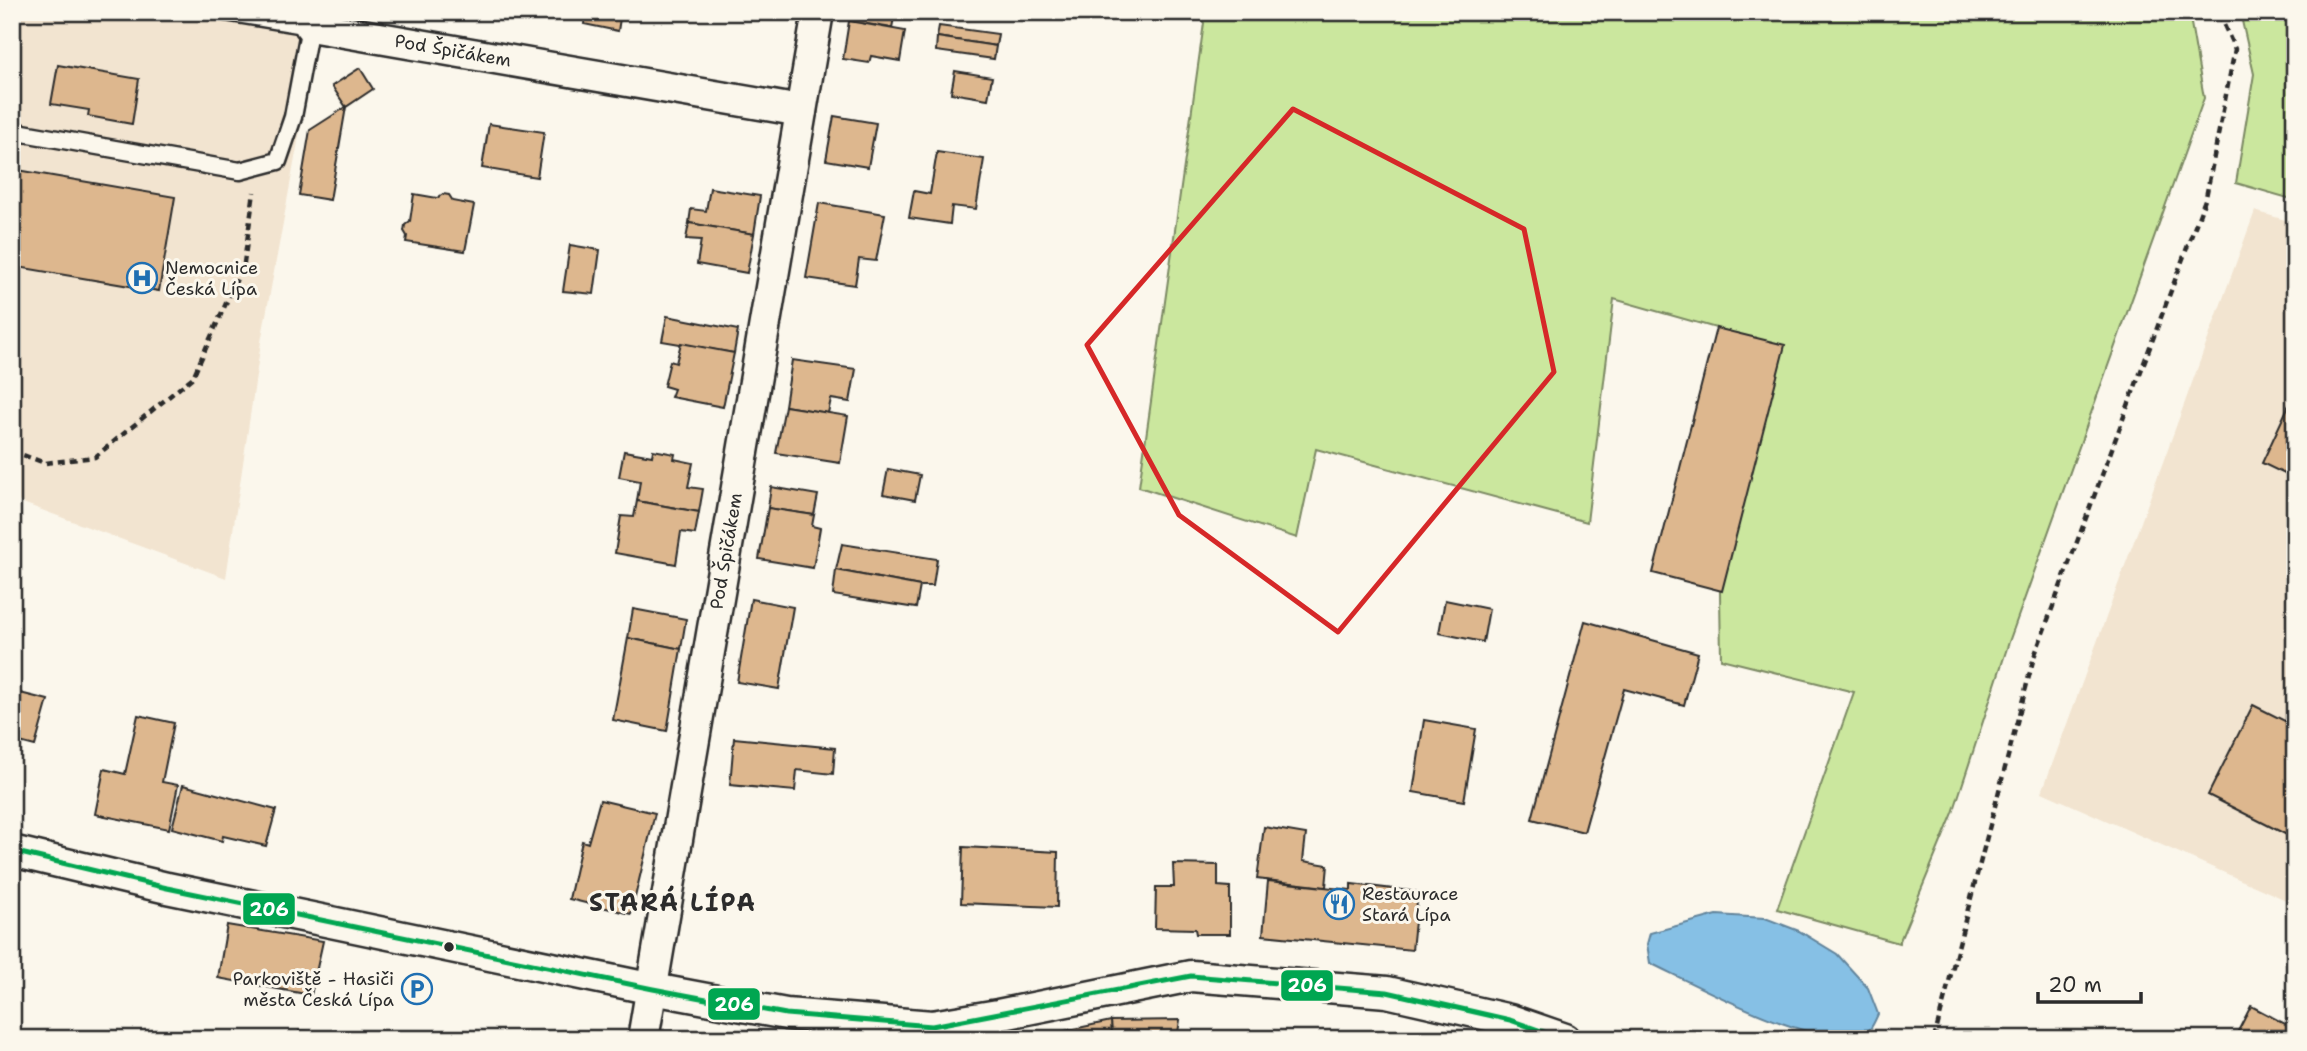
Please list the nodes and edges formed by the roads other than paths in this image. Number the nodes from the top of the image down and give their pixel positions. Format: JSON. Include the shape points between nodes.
{"nodes":[{"id":1,"x":225,"y":12,"type":"edge"},
{"id":2,"x":818,"y":12,"type":"edge"},
{"id":3,"x":311,"y":19,"type":"edge"},
{"id":4,"x":801,"y":111,"type":"junction"},
{"id":5,"x":12,"y":131,"type":"edge"},
{"id":6,"x":12,"y":850,"type":"edge"},
{"id":7,"x":653,"y":989,"type":"junction"},
{"id":8,"x":643,"y":1039,"type":"edge"},
{"id":9,"x":1565,"y":1039,"type":"edge"}],
"edges":[{"from":1,"to":3,"type":"lane"},
{"from":2,"to":4,"type":"street","name":"Pod Špičákem"},
{"from":3,"to":4,"type":"street","name":"Pod Špičákem"},
{"from":3,"to":5,"type":"lane","via":[[293,117],[278,161],[240,171]]},
{"from":4,"to":7,"type":"street","name":"Pod Špičákem"},
{"from":6,"to":7,"type":"street","via":[[167,888]]},
{"from":7,"to":8,"type":"street","name":"Pod Špičákem"},
{"from":7,"to":9,"type":"street","via":[[786,1014],[932,1026],[1191,975],[1387,992],[1510,1020]]}]}
